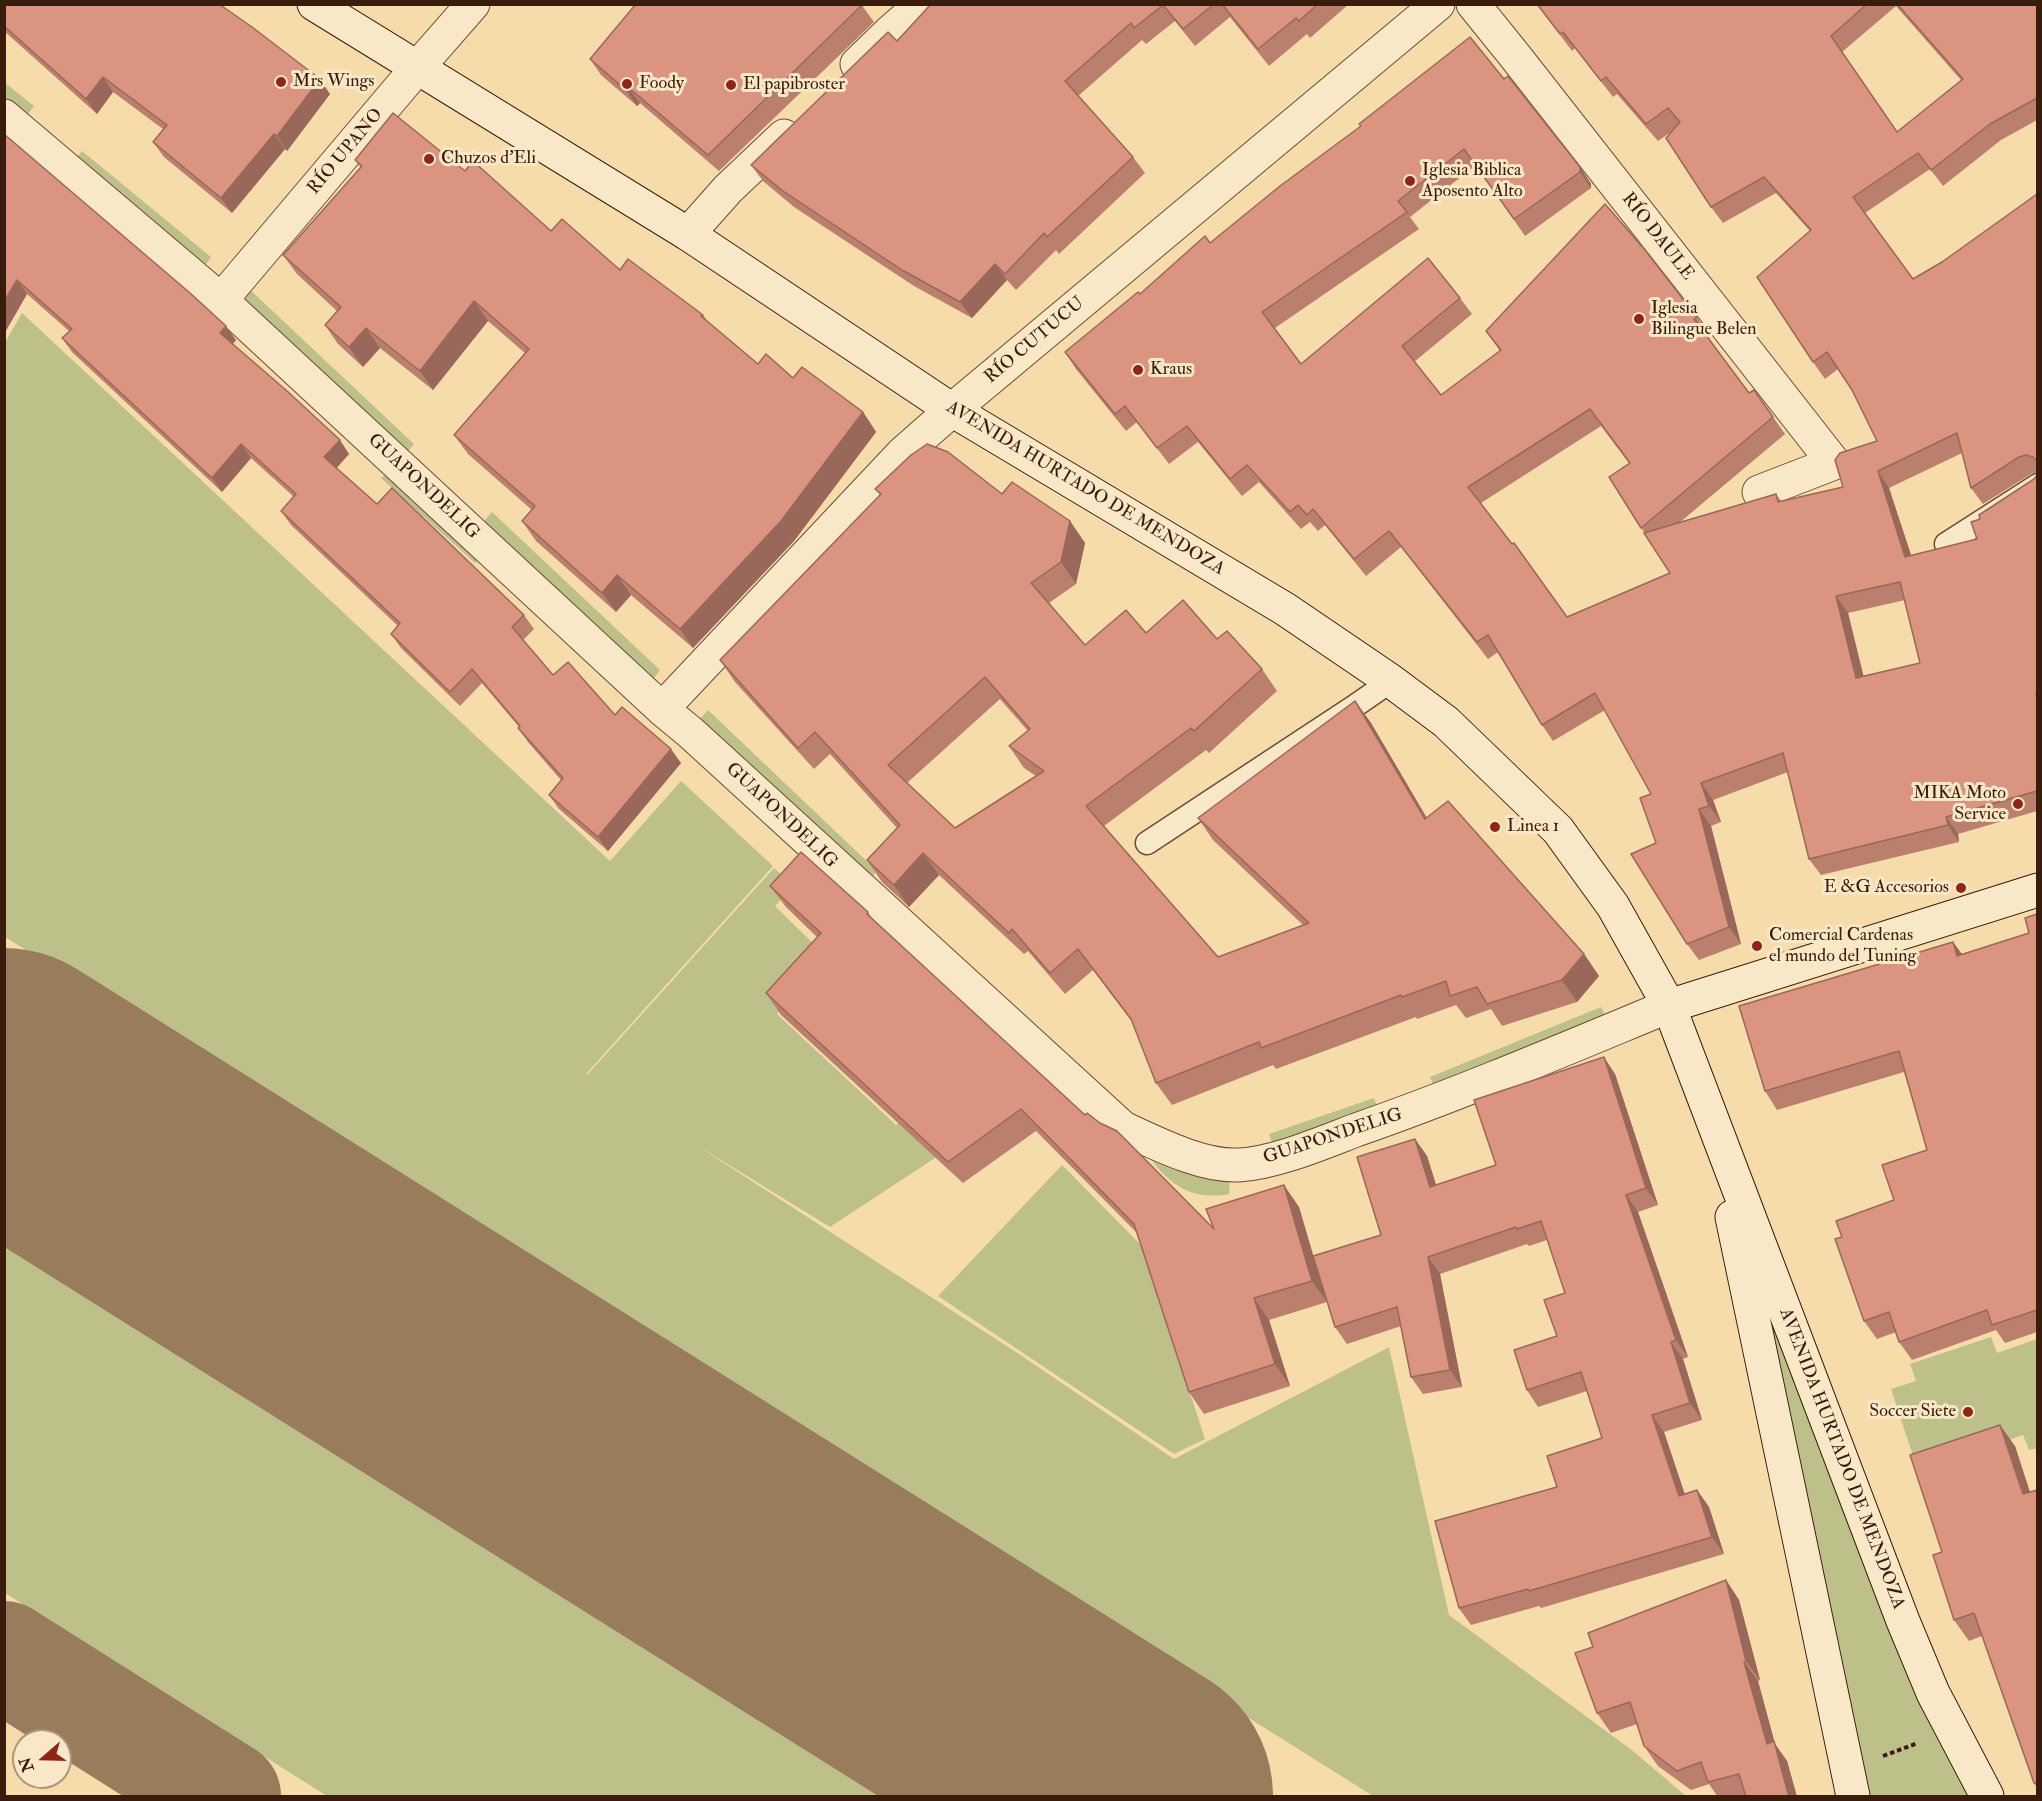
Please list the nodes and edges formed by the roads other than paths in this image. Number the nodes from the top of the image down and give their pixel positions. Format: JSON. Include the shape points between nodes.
{"nodes":[{"id":1,"x":314,"y":4,"type":"edge"},
{"id":2,"x":473,"y":4,"type":"edge"},
{"id":3,"x":922,"y":4,"type":"edge"},
{"id":4,"x":1438,"y":4,"type":"edge"},
{"id":5,"x":1473,"y":4,"type":"edge"},
{"id":6,"x":417,"y":68,"type":"junction"},
{"id":7,"x":838,"y":82,"type":"edge"},
{"id":8,"x":805,"y":115,"type":"edge"},
{"id":9,"x":4,"y":116,"type":"edge"},
{"id":10,"x":688,"y":234,"type":"junction"},
{"id":11,"x":221,"y":300,"type":"junction"},
{"id":12,"x":952,"y":410,"type":"junction"},
{"id":13,"x":2037,"y":485,"type":"edge"},
{"id":14,"x":1759,"y":492,"type":"dead end"},
{"id":15,"x":1946,"y":544,"type":"edge"},
{"id":16,"x":1391,"y":681,"type":"junction"},
{"id":17,"x":662,"y":709,"type":"junction"},
{"id":18,"x":1147,"y":843,"type":"dead end"},
{"id":19,"x":2037,"y":890,"type":"edge"},
{"id":20,"x":1669,"y":1006,"type":"junction"},
{"id":21,"x":1710,"y":1115,"type":"junction"},
{"id":22,"x":1851,"y":1783,"type":"edge"},
{"id":23,"x":1987,"y":1797,"type":"edge"}],
"edges":[{"from":1,"to":6,"type":"street","name":"AVENIDA HURTADO DE MENDOZA"},
{"from":2,"to":6,"type":"street","name":"RÍO UPANO"},
{"from":3,"to":7,"type":"street"},
{"from":4,"to":12,"type":"street","name":"RÍO CUTUCU"},
{"from":5,"to":14,"type":"street","name":"RÍO DAULE","via":[[1834,463]]},
{"from":6,"to":10,"type":"street","name":"AVENIDA HURTADO DE MENDOZA"},
{"from":6,"to":11,"type":"street","name":"RÍO UPANO"},
{"from":8,"to":10,"type":"street","via":[[728,189]]},
{"from":9,"to":11,"type":"street","name":"GUAPONDELIG"},
{"from":10,"to":12,"type":"street","name":"AVENIDA HURTADO DE MENDOZA"},
{"from":11,"to":17,"type":"street","name":"GUAPONDELIG"},
{"from":12,"to":16,"type":"street","name":"AVENIDA HURTADO DE MENDOZA","via":[[1285,609]]},
{"from":12,"to":17,"type":"street","name":"RÍO CUTUCU","via":[[902,454]]},
{"from":13,"to":15,"type":"lane"},
{"from":16,"to":18,"type":"lane"},
{"from":16,"to":20,"type":"street","name":"AVENIDA HURTADO DE MENDOZA","via":[[1446,722],[1558,830],[1613,906]]},
{"from":17,"to":20,"type":"street","name":"GUAPONDELIG","via":[[1114,1122],[1200,1159],[1237,1165],[1299,1151],[1437,1102]]},
{"from":19,"to":20,"type":"street","name":"GUAPONDELIG"},
{"from":20,"to":21,"type":"street","name":"AVENIDA HURTADO DE MENDOZA"},
{"from":21,"to":22,"type":"street","name":"AVENIDA HURTADO DE MENDOZA"},
{"from":21,"to":23,"type":"street","name":"AVENIDA HURTADO DE MENDOZA","via":[[1903,1621],[1933,1693]]}]}
